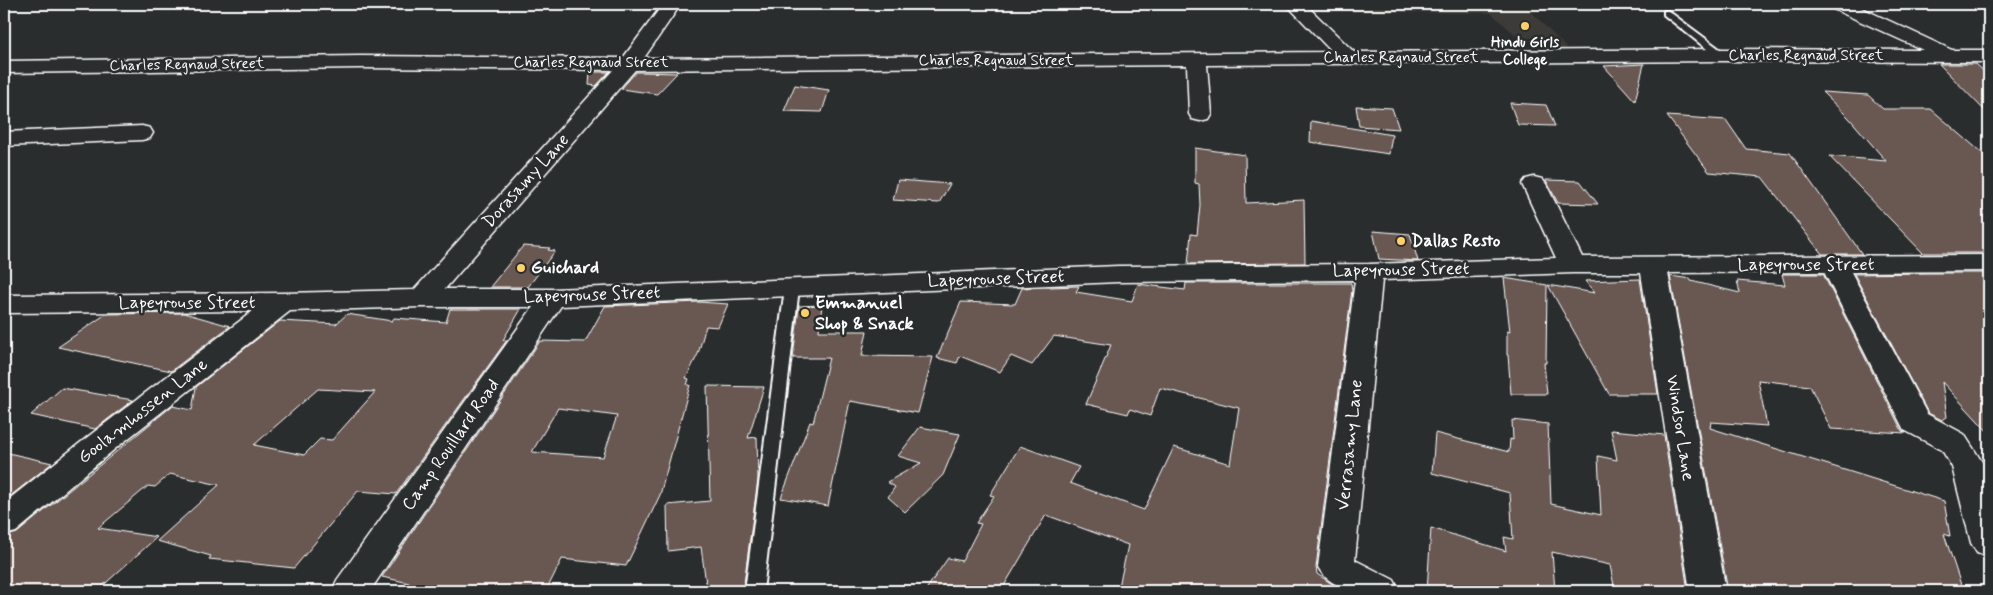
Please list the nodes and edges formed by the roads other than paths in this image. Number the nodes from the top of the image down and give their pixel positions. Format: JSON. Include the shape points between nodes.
{"nodes":[{"id":1,"x":672,"y":4,"type":"edge"},
{"id":2,"x":1295,"y":4,"type":"edge"},
{"id":3,"x":1838,"y":4,"type":"edge"},
{"id":4,"x":1667,"y":14,"type":"dead end"},
{"id":5,"x":1722,"y":55,"type":"junction"},
{"id":6,"x":1955,"y":56,"type":"junction"},
{"id":7,"x":1989,"y":56,"type":"edge"},
{"id":8,"x":1349,"y":58,"type":"junction"},
{"id":9,"x":1197,"y":60,"type":"junction"},
{"id":10,"x":629,"y":64,"type":"junction"},
{"id":11,"x":4,"y":67,"type":"edge"},
{"id":12,"x":1200,"y":114,"type":"dead end"},
{"id":13,"x":142,"y":133,"type":"dead end"},
{"id":14,"x":4,"y":139,"type":"edge"},
{"id":15,"x":1534,"y":184,"type":"dead end"},
{"id":16,"x":1989,"y":263,"type":"edge"},
{"id":17,"x":1573,"y":265,"type":"junction"},
{"id":18,"x":1834,"y":265,"type":"junction"},
{"id":19,"x":1653,"y":266,"type":"junction"},
{"id":20,"x":1369,"y":272,"type":"junction"},
{"id":21,"x":792,"y":288,"type":"junction"},
{"id":22,"x":422,"y":298,"type":"junction"},
{"id":23,"x":553,"y":298,"type":"junction"},
{"id":24,"x":283,"y":302,"type":"junction"},
{"id":25,"x":4,"y":304,"type":"edge"},
{"id":26,"x":4,"y":522,"type":"edge"},
{"id":27,"x":1989,"y":543,"type":"edge"},
{"id":28,"x":350,"y":591,"type":"edge"},
{"id":29,"x":754,"y":591,"type":"edge"},
{"id":30,"x":1381,"y":591,"type":"edge"},
{"id":31,"x":1708,"y":591,"type":"edge"}],
"edges":[{"from":1,"to":10,"type":"street","name":"Dorasamy Lane"},
{"from":2,"to":8,"type":"street"},
{"from":3,"to":6,"type":"street"},
{"from":4,"to":5,"type":"lane"},
{"from":5,"to":6,"type":"street","name":"Charles Regnaud Street"},
{"from":5,"to":8,"type":"street","name":"Charles Regnaud Street"},
{"from":6,"to":7,"type":"street","name":"Charles Regnaud Street"},
{"from":8,"to":9,"type":"street","name":"Charles Regnaud Street"},
{"from":9,"to":10,"type":"street","name":"Charles Regnaud Street"},
{"from":9,"to":12,"type":"street"},
{"from":10,"to":11,"type":"street","name":"Charles Regnaud Street","via":[[360,62]]},
{"from":10,"to":22,"type":"street","name":"Dorasamy Lane"},
{"from":13,"to":14,"type":"street"},
{"from":15,"to":17,"type":"street"},
{"from":16,"to":18,"type":"street","name":"Lapeyrouse Street"},
{"from":17,"to":19,"type":"street","name":"Lapeyrouse Street"},
{"from":17,"to":20,"type":"street","name":"Lapeyrouse Street"},
{"from":18,"to":19,"type":"street","name":"Lapeyrouse Street"},
{"from":18,"to":27,"type":"street","via":[[1915,422],[1953,442],[1968,465]]},
{"from":19,"to":31,"type":"street","name":"Windsor Lane"},
{"from":20,"to":21,"type":"street","name":"Lapeyrouse Street","via":[[1118,274]]},
{"from":20,"to":30,"type":"street","name":"Verrasamy Lane","via":[[1336,567]]},
{"from":21,"to":23,"type":"street","name":"Lapeyrouse Street"},
{"from":21,"to":29,"type":"lane"},
{"from":22,"to":23,"type":"street","name":"Lapeyrouse Street"},
{"from":22,"to":24,"type":"street","name":"Lapeyrouse Street"},
{"from":23,"to":28,"type":"street","name":"Camp Rouillard Road"},
{"from":24,"to":25,"type":"street","name":"Lapeyrouse Street"},
{"from":24,"to":26,"type":"street","name":"Goolamhossen Lane"}]}
